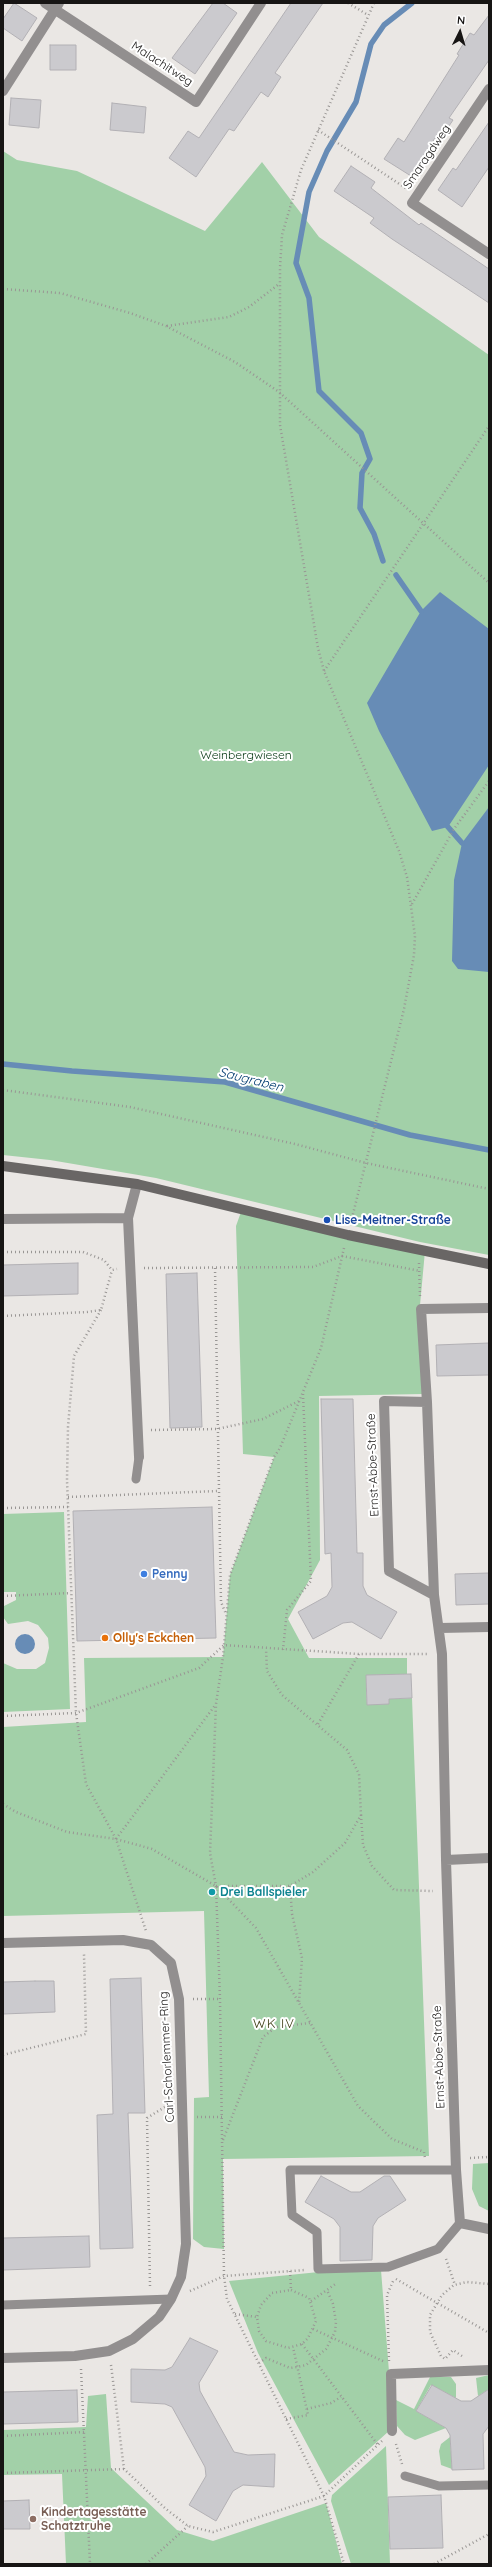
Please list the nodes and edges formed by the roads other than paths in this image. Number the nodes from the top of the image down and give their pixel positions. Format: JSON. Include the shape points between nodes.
{"nodes":[{"id":1,"x":45,"y":3,"type":"edge"},
{"id":2,"x":260,"y":3,"type":"edge"},
{"id":3,"x":57,"y":6,"type":"edge"},
{"id":4,"x":489,"y":89,"type":"edge"},
{"id":5,"x":3,"y":91,"type":"edge"},
{"id":6,"x":489,"y":254,"type":"edge"},
{"id":7,"x":3,"y":1166,"type":"edge"},
{"id":8,"x":137,"y":1184,"type":"junction"},
{"id":9,"x":128,"y":1218,"type":"junction"},
{"id":10,"x":3,"y":1219,"type":"edge"},
{"id":11,"x":489,"y":1264,"type":"edge"},
{"id":12,"x":489,"y":1308,"type":"edge"},
{"id":13,"x":427,"y":1402,"type":"junction"},
{"id":14,"x":139,"y":1457,"type":"joint"},
{"id":15,"x":136,"y":1479,"type":"dead end"},
{"id":16,"x":434,"y":1595,"type":"junction"},
{"id":17,"x":440,"y":1628,"type":"junction"},
{"id":18,"x":489,"y":1628,"type":"edge"},
{"id":19,"x":489,"y":1858,"type":"edge"},
{"id":20,"x":446,"y":1860,"type":"junction"},
{"id":21,"x":3,"y":1942,"type":"edge"},
{"id":22,"x":456,"y":2170,"type":"junction"},
{"id":23,"x":460,"y":2223,"type":"junction"},
{"id":24,"x":489,"y":2229,"type":"edge"},
{"id":25,"x":171,"y":2299,"type":"junction"},
{"id":26,"x":3,"y":2305,"type":"edge"},
{"id":27,"x":3,"y":2358,"type":"edge"},
{"id":28,"x":489,"y":2370,"type":"edge"},
{"id":29,"x":392,"y":2431,"type":"road end"},
{"id":30,"x":405,"y":2476,"type":"road end"},
{"id":31,"x":489,"y":2485,"type":"edge"}],
"edges":[{"from":1,"to":3,"type":"street","name":"Malachitweg"},
{"from":2,"to":3,"type":"street","name":"Malachitweg","via":[[196,102]]},
{"from":3,"to":5,"type":"street"},
{"from":4,"to":6,"type":"street","name":"Smaragdweg","via":[[412,203]]},
{"from":7,"to":8,"type":"street"},
{"from":8,"to":9,"type":"street"},
{"from":8,"to":11,"type":"street","via":[[348,1235]]},
{"from":9,"to":10,"type":"street"},
{"from":9,"to":14,"type":"street"},
{"from":12,"to":13,"type":"street","via":[[422,1309]]},
{"from":13,"to":16,"type":"street","name":"Ernst-Abbe-Straße"},
{"from":13,"to":16,"type":"street","name":"Ernst-Abbe-Straße","via":[[384,1401],[389,1571]]},
{"from":14,"to":15,"type":"lane"},
{"from":16,"to":17,"type":"street","name":"Ernst-Abbe-Straße"},
{"from":17,"to":18,"type":"street"},
{"from":17,"to":20,"type":"street","name":"Ernst-Abbe-Straße"},
{"from":19,"to":20,"type":"street"},
{"from":20,"to":22,"type":"street","name":"Ernst-Abbe-Straße"},
{"from":21,"to":25,"type":"street","name":"Carl-Schorlemmer-Ring","via":[[124,1940],[151,1945],[171,1963],[179,1999],[186,2244],[181,2276]]},
{"from":22,"to":23,"type":"street","name":"Ernst-Abbe-Straße"},
{"from":22,"to":23,"type":"lane","via":[[290,2170],[292,2215],[317,2232],[318,2269],[388,2267],[438,2249]]},
{"from":23,"to":24,"type":"street"},
{"from":25,"to":26,"type":"lane"},
{"from":25,"to":27,"type":"street","name":"Carl-Schorlemmer-Ring","via":[[159,2317],[134,2339],[109,2351],[81,2355]]},
{"from":28,"to":29,"type":"street","via":[[390,2374]]},
{"from":30,"to":31,"type":"lane","via":[[439,2486]]}]}
